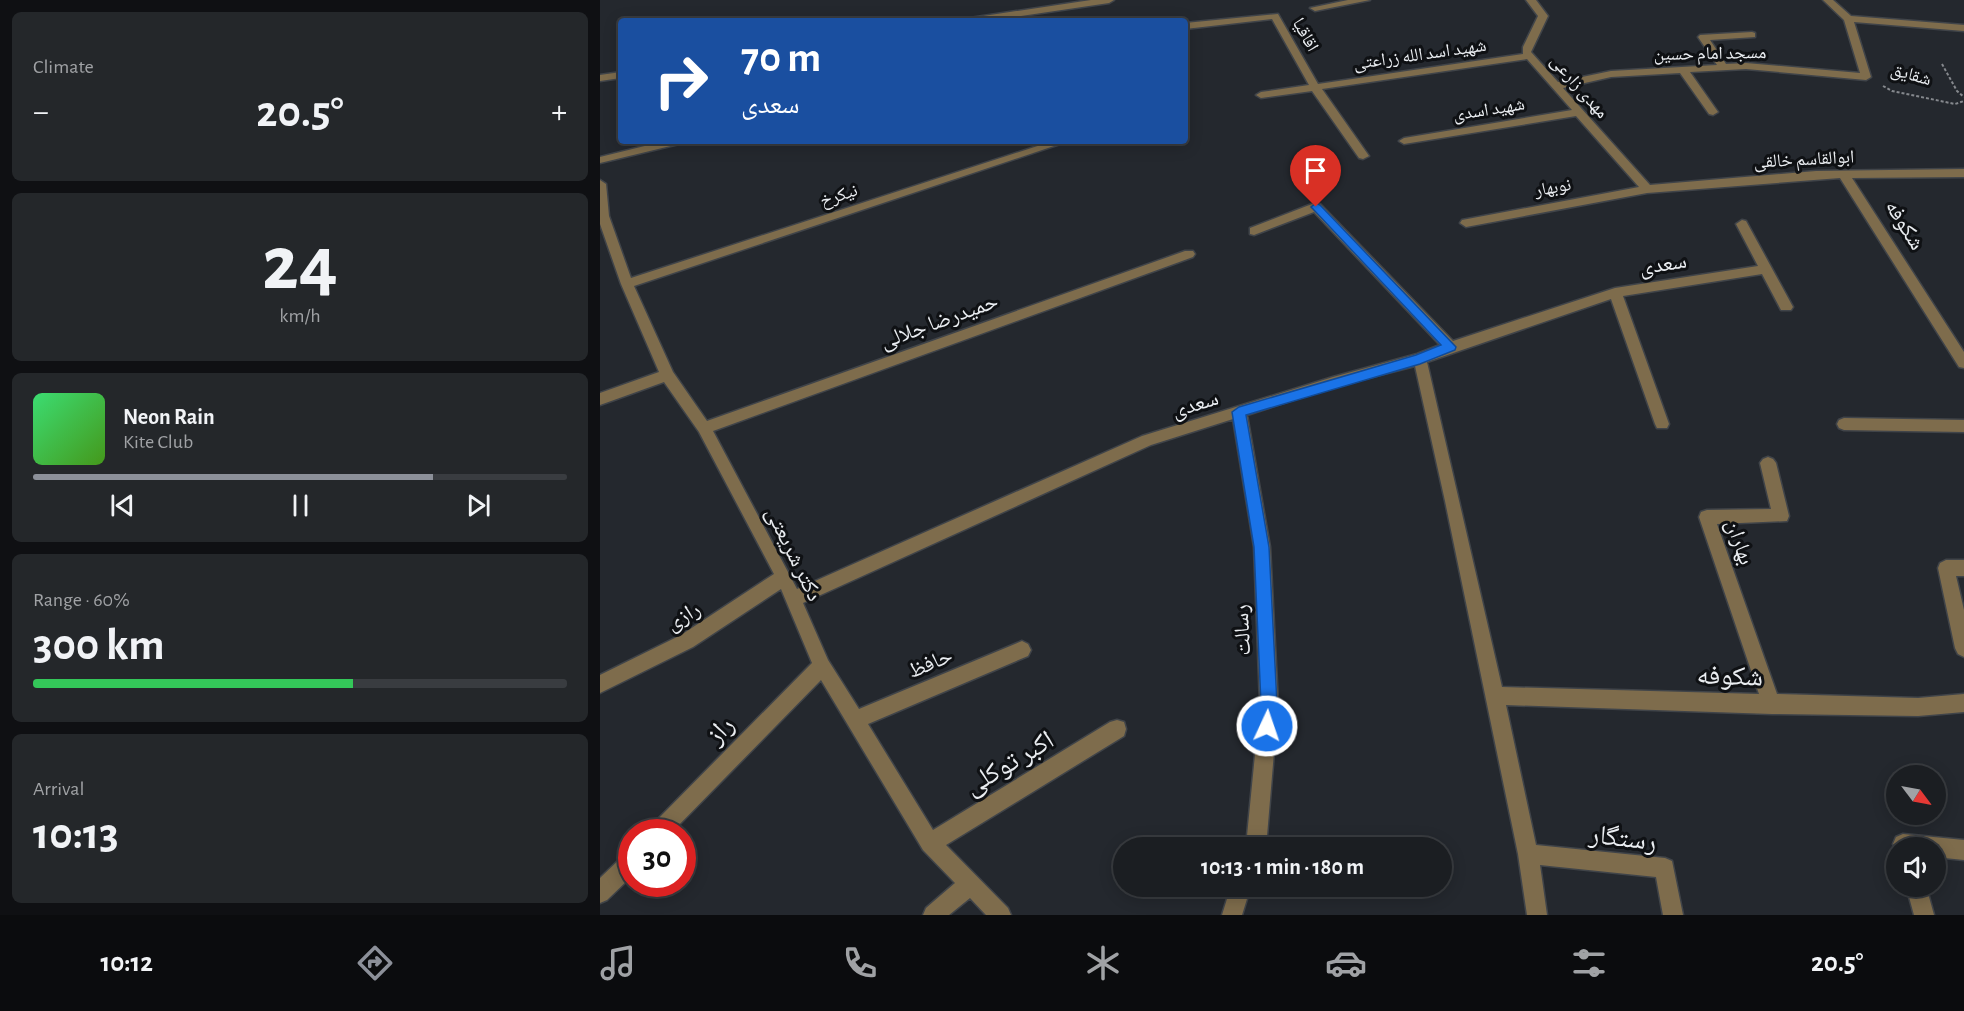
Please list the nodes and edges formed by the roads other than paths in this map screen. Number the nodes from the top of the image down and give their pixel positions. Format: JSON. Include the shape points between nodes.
{"nodes":[{"id":1,"x":1109,"y":0,"type":"edge"},
{"id":2,"x":1365,"y":0,"type":"edge"},
{"id":3,"x":1531,"y":0,"type":"edge"},
{"id":4,"x":1828,"y":0,"type":"edge"},
{"id":5,"x":1083,"y":2,"type":"edge"},
{"id":6,"x":1315,"y":8,"type":"dead end"},
{"id":7,"x":988,"y":18,"type":"edge"},
{"id":8,"x":1848,"y":19,"type":"junction"},
{"id":9,"x":1188,"y":26,"type":"edge"},
{"id":10,"x":1964,"y":28,"type":"edge"},
{"id":11,"x":1752,"y":35,"type":"dead end"},
{"id":12,"x":1530,"y":56,"type":"junction"},
{"id":13,"x":1723,"y":67,"type":"junction"},
{"id":14,"x":1682,"y":68,"type":"junction"},
{"id":15,"x":618,"y":75,"type":"edge"},
{"id":16,"x":1866,"y":77,"type":"joint"},
{"id":17,"x":600,"y":78,"type":"edge"},
{"id":18,"x":1556,"y":86,"type":"junction"},
{"id":19,"x":1315,"y":87,"type":"junction"},
{"id":20,"x":1261,"y":95,"type":"dead end"},
{"id":21,"x":1579,"y":112,"type":"junction"},
{"id":22,"x":1713,"y":112,"type":"dead end"},
{"id":23,"x":1404,"y":141,"type":"dead end"},
{"id":24,"x":667,"y":144,"type":"edge"},
{"id":25,"x":1056,"y":144,"type":"edge"},
{"id":26,"x":1363,"y":156,"type":"dead end"},
{"id":27,"x":600,"y":160,"type":"edge"},
{"id":28,"x":1964,"y":173,"type":"edge"},
{"id":29,"x":1844,"y":174,"type":"junction"},
{"id":30,"x":600,"y":184,"type":"edge"},
{"id":31,"x":1647,"y":189,"type":"junction"},
{"id":32,"x":1466,"y":223,"type":"dead end"},
{"id":33,"x":1742,"y":224,"type":"dead end"},
{"id":34,"x":1254,"y":231,"type":"dead end"},
{"id":35,"x":1189,"y":254,"type":"dead end"},
{"id":36,"x":1767,"y":269,"type":"junction"},
{"id":37,"x":627,"y":285,"type":"junction"},
{"id":38,"x":1615,"y":293,"type":"junction"},
{"id":39,"x":1786,"y":307,"type":"dead end"},
{"id":40,"x":1450,"y":347,"type":"junction"},
{"id":41,"x":1420,"y":359,"type":"junction"},
{"id":42,"x":1964,"y":363,"type":"edge"},
{"id":43,"x":667,"y":375,"type":"junction"},
{"id":44,"x":600,"y":399,"type":"edge"},
{"id":45,"x":1239,"y":412,"type":"junction"},
{"id":46,"x":1844,"y":423,"type":"dead end"},
{"id":47,"x":1662,"y":424,"type":"dead end"},
{"id":48,"x":1964,"y":426,"type":"edge"},
{"id":49,"x":704,"y":428,"type":"junction"},
{"id":50,"x":1768,"y":463,"type":"dead end"},
{"id":51,"x":1964,"y":568,"type":"edge"},
{"id":52,"x":784,"y":577,"type":"junction"},
{"id":53,"x":793,"y":600,"type":"junction"},
{"id":54,"x":1964,"y":648,"type":"edge"},
{"id":55,"x":1023,"y":650,"type":"dead end"},
{"id":56,"x":822,"y":666,"type":"junction"},
{"id":57,"x":600,"y":684,"type":"edge"},
{"id":58,"x":1494,"y":696,"type":"junction"},
{"id":59,"x":1964,"y":703,"type":"edge"},
{"id":60,"x":1772,"y":705,"type":"junction"},
{"id":61,"x":855,"y":720,"type":"junction"},
{"id":62,"x":1117,"y":729,"type":"dead end"},
{"id":63,"x":672,"y":819,"type":"edge"},
{"id":64,"x":1257,"y":837,"type":"edge"},
{"id":65,"x":930,"y":843,"type":"junction"},
{"id":66,"x":1946,"y":848,"type":"edge"},
{"id":67,"x":1964,"y":850,"type":"edge"},
{"id":68,"x":1528,"y":854,"type":"junction"},
{"id":69,"x":618,"y":875,"type":"edge"},
{"id":70,"x":969,"y":885,"type":"junction"},
{"id":71,"x":600,"y":893,"type":"edge"},
{"id":72,"x":1238,"y":897,"type":"edge"},
{"id":73,"x":1919,"y":897,"type":"edge"},
{"id":74,"x":933,"y":915,"type":"edge"},
{"id":75,"x":1001,"y":915,"type":"edge"},
{"id":76,"x":1232,"y":915,"type":"edge"},
{"id":77,"x":1537,"y":915,"type":"edge"},
{"id":78,"x":1673,"y":915,"type":"edge"},
{"id":79,"x":1924,"y":915,"type":"edge"}],
"edges":[{"from":1,"to":5,"type":"street"},
{"from":2,"to":6,"type":"street"},
{"from":3,"to":12,"type":"street","name":"مهدی زارعی","via":[[1543,16],[1540,30],[1529,41],[1526,52]]},
{"from":4,"to":8,"type":"street","name":"شقایق"},
{"from":5,"to":7,"type":"street"},
{"from":8,"to":10,"type":"street"},
{"from":8,"to":16,"type":"street","name":"شقایق"},
{"from":9,"to":19,"type":"street","name":"اقاقیا","via":[[1275,16]]},
{"from":11,"to":13,"type":"street","via":[[1703,37]]},
{"from":12,"to":18,"type":"street","name":"مهدی زارعی"},
{"from":12,"to":19,"type":"street","name":"شهید اسد الله زراعتی"},
{"from":13,"to":14,"type":"street","name":"مسجد امام حسین"},
{"from":13,"to":16,"type":"street","name":"مسجد امام حسین"},
{"from":14,"to":18,"type":"street","name":"مسجد امام حسین","via":[[1611,74]]},
{"from":14,"to":22,"type":"street"},
{"from":15,"to":17,"type":"street"},
{"from":18,"to":21,"type":"street","name":"مهدی زارعی"},
{"from":19,"to":20,"type":"street","name":"شهید اسد الله زراعتی"},
{"from":19,"to":26,"type":"street"},
{"from":21,"to":23,"type":"street","name":"شهید اسدی"},
{"from":21,"to":31,"type":"street","name":"مهدی زارعی"},
{"from":24,"to":27,"type":"street"},
{"from":25,"to":37,"type":"street","name":"نیکرخ"},
{"from":28,"to":29,"type":"street","name":"ابوالقاسم خالقی"},
{"from":29,"to":31,"type":"street","name":"ابوالقاسم خالقی"},
{"from":29,"to":42,"type":"street","name":"شکوفه"},
{"from":30,"to":37,"type":"street","name":"دکتر شریعتی","via":[[603,216]]},
{"from":31,"to":32,"type":"street","name":"نوبهار"},
{"from":33,"to":36,"type":"street"},
{"from":34,"to":40,"type":"street","via":[[1316,207]]},
{"from":35,"to":49,"type":"street","name":"حمیدرضا جلالی"},
{"from":36,"to":38,"type":"street","name":"سعدی"},
{"from":36,"to":39,"type":"street"},
{"from":37,"to":43,"type":"street","name":"دکتر شریعتی"},
{"from":38,"to":40,"type":"street","name":"سعدی"},
{"from":38,"to":47,"type":"street"},
{"from":40,"to":41,"type":"street","name":"سعدی"},
{"from":41,"to":45,"type":"street","name":"سعدی"},
{"from":41,"to":58,"type":"street"},
{"from":43,"to":44,"type":"street"},
{"from":43,"to":49,"type":"street","name":"دکتر شریعتی"},
{"from":45,"to":53,"type":"street","name":"سعدی","via":[[1147,440]]},
{"from":45,"to":64,"type":"street","name":"رسالت","via":[[1262,547],[1269,704]]},
{"from":46,"to":48,"type":"street"},
{"from":49,"to":52,"type":"street","name":"دکتر شریعتی"},
{"from":50,"to":60,"type":"street","name":"بهاران","via":[[1781,516],[1707,517]]},
{"from":51,"to":54,"type":"street","via":[[1946,568]]},
{"from":52,"to":53,"type":"street","name":"دکتر شریعتی"},
{"from":52,"to":57,"type":"street","name":"رازی","via":[[687,641]]},
{"from":53,"to":56,"type":"street","name":"دکتر شریعتی"},
{"from":55,"to":61,"type":"street","name":"حافظ"},
{"from":56,"to":61,"type":"street","name":"دکتر شریعتی"},
{"from":56,"to":63,"type":"street","name":"راز"},
{"from":58,"to":60,"type":"street","name":"شکوفه"},
{"from":58,"to":68,"type":"street"},
{"from":59,"to":60,"type":"street","name":"شکوفه","via":[[1918,707]]},
{"from":61,"to":65,"type":"street","name":"دکتر شریعتی"},
{"from":62,"to":65,"type":"street","name":"اکبر توکلی"},
{"from":65,"to":70,"type":"street","name":"دکتر شریعتی"},
{"from":66,"to":67,"type":"street"},
{"from":68,"to":77,"type":"street"},
{"from":68,"to":78,"type":"street","name":"رستگار","via":[[1665,868]]},
{"from":69,"to":71,"type":"street"},
{"from":70,"to":74,"type":"street"},
{"from":70,"to":75,"type":"street","name":"دکتر شریعتی"},
{"from":72,"to":76,"type":"street"},
{"from":73,"to":79,"type":"street"}]}
